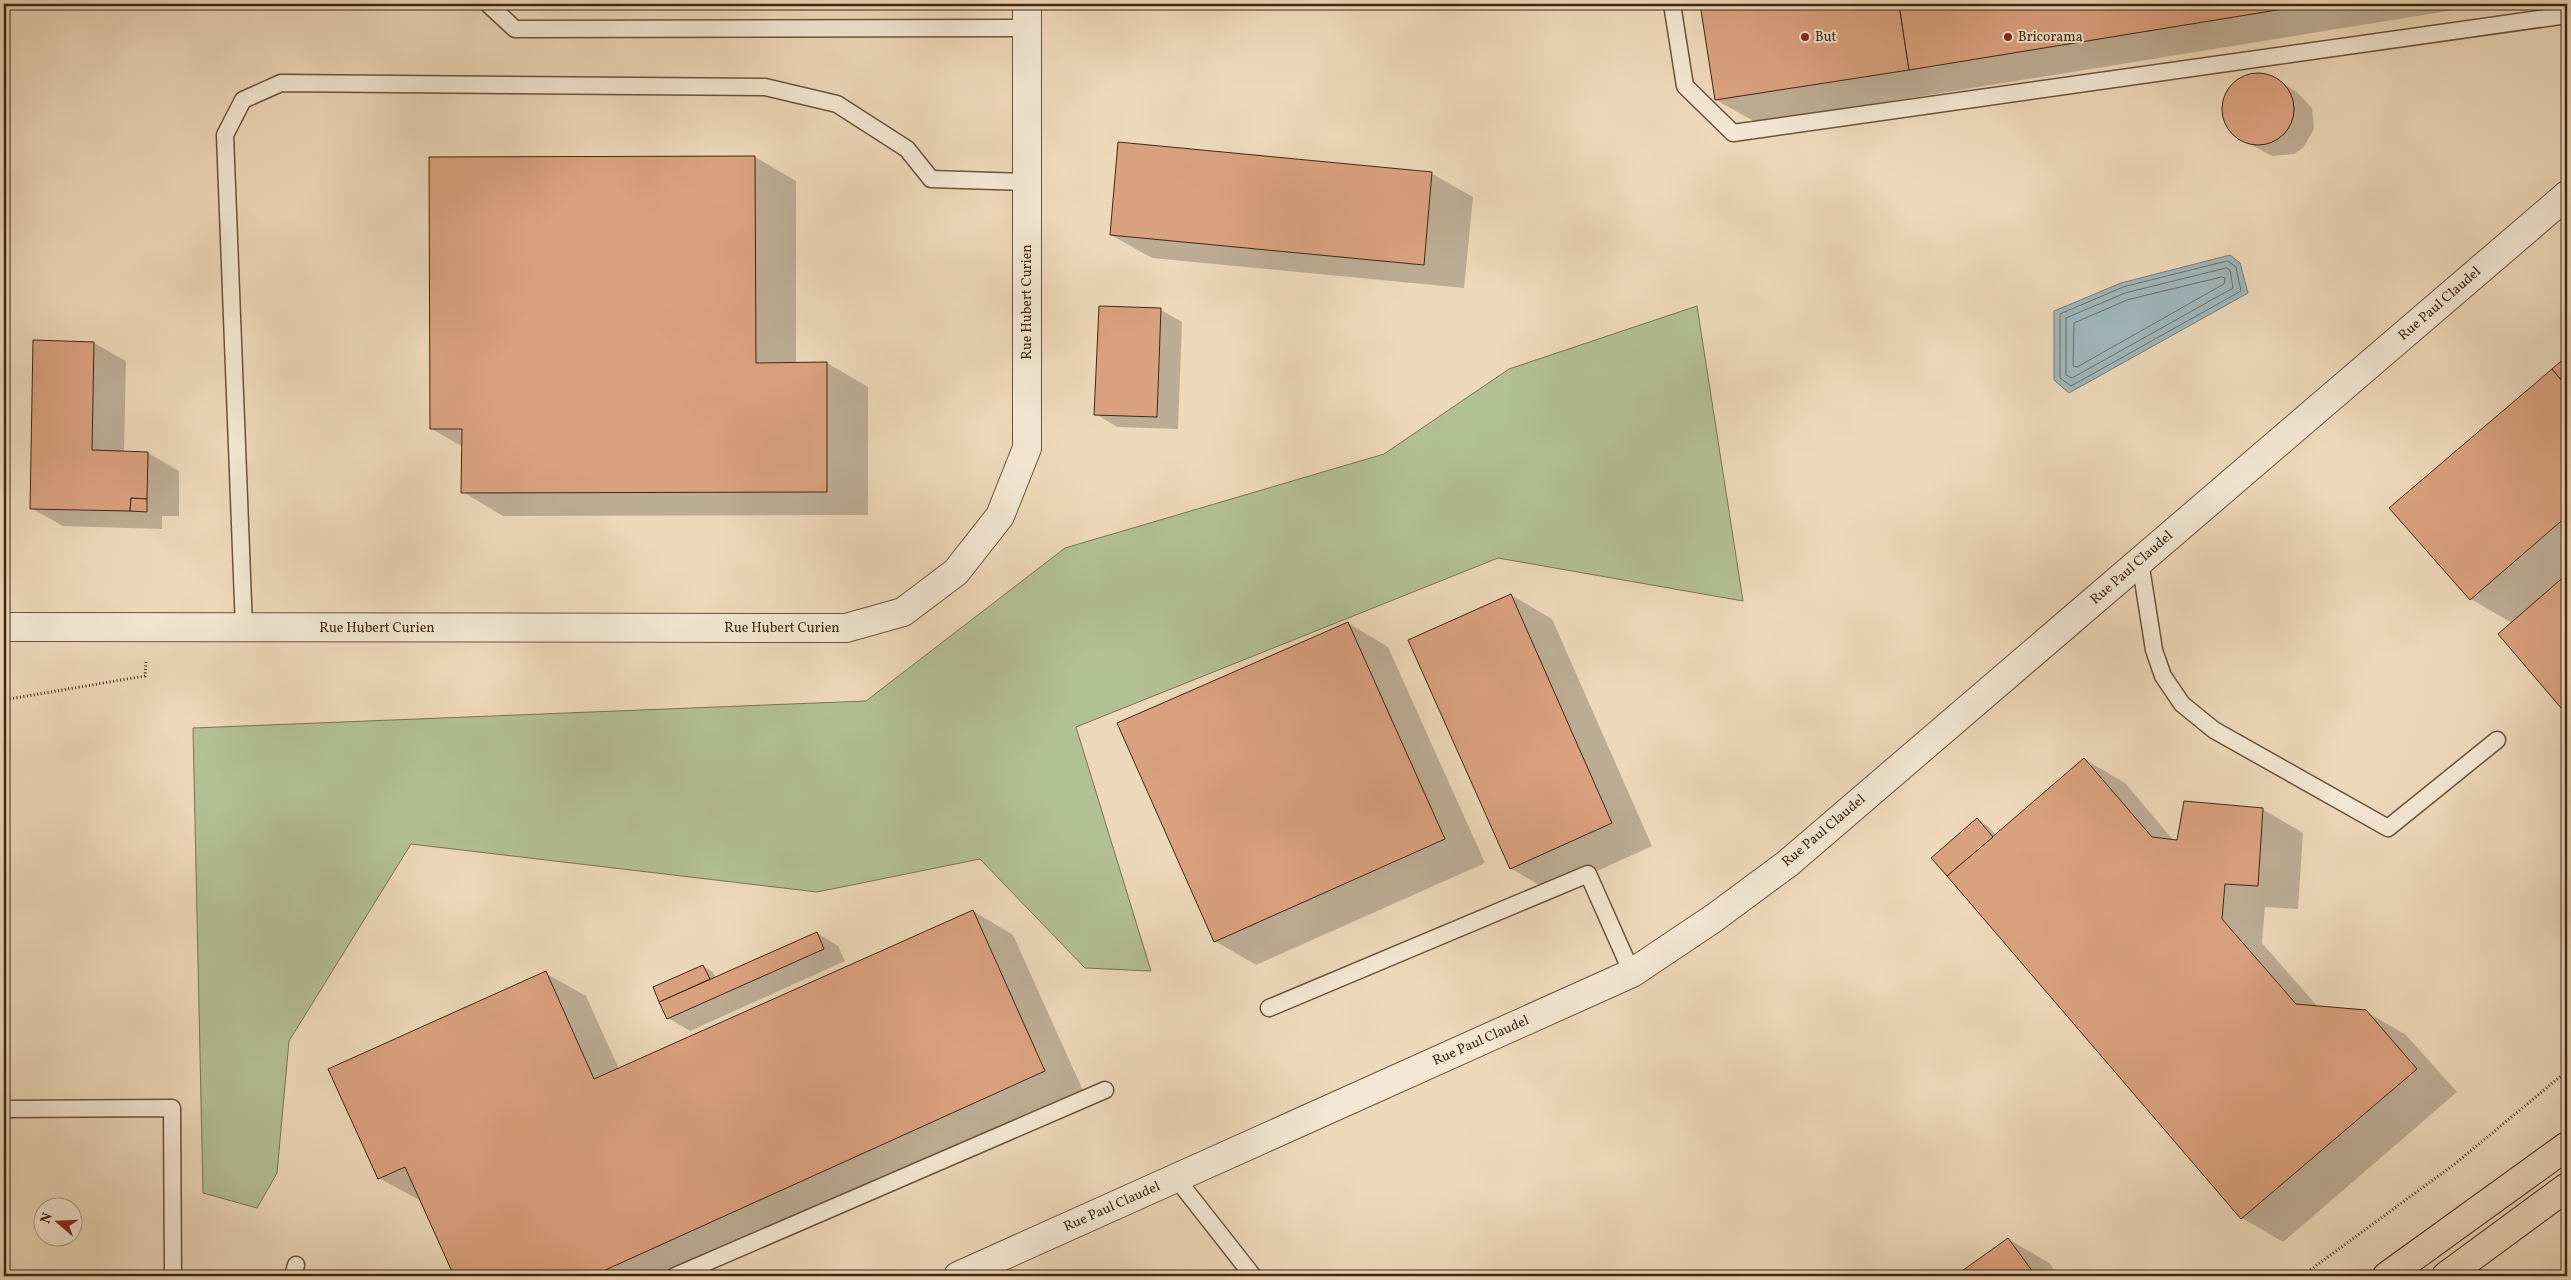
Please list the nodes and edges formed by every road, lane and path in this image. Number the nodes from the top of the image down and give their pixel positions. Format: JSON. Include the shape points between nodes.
{"nodes":[{"id":1,"x":488,"y":4,"type":"edge"},
{"id":2,"x":1672,"y":4,"type":"edge"},
{"id":3,"x":2567,"y":14,"type":"edge"},
{"id":4,"x":1027,"y":16,"type":"edge"},
{"id":5,"x":1027,"y":182,"type":"junction"},
{"id":6,"x":2567,"y":195,"type":"edge"},
{"id":7,"x":2140,"y":561,"type":"junction"},
{"id":8,"x":4,"y":627,"type":"edge"},
{"id":9,"x":147,"y":628,"type":"junction"},
{"id":10,"x":244,"y":628,"type":"junction"},
{"id":11,"x":4,"y":703,"type":"edge"},
{"id":12,"x":2497,"y":740,"type":"dead end"},
{"id":13,"x":1632,"y":973,"type":"junction"},
{"id":14,"x":1269,"y":1008,"type":"dead end"},
{"id":15,"x":2567,"y":1072,"type":"edge"},
{"id":16,"x":1105,"y":1090,"type":"dead end"},
{"id":17,"x":4,"y":1109,"type":"edge"},
{"id":18,"x":2567,"y":1146,"type":"edge"},
{"id":19,"x":1176,"y":1178,"type":"junction"},
{"id":20,"x":2567,"y":1187,"type":"edge"},
{"id":21,"x":173,"y":1276,"type":"edge"},
{"id":22,"x":676,"y":1276,"type":"edge"},
{"id":23,"x":958,"y":1276,"type":"edge"},
{"id":24,"x":1252,"y":1276,"type":"edge"},
{"id":25,"x":2302,"y":1276,"type":"edge"},
{"id":26,"x":2387,"y":1276,"type":"edge"},
{"id":27,"x":2446,"y":1276,"type":"edge"}],
"edges":[{"from":1,"to":4,"type":"lane","via":[[514,29]]},
{"from":2,"to":3,"type":"lane","via":[[1685,86],[1733,133]]},
{"from":4,"to":5,"type":"street","name":"Rue Hubert Curien"},
{"from":5,"to":10,"type":"street","name":"Rue Hubert Curien","via":[[1028,448],[1000,516],[956,572],[904,612],[846,628]]},
{"from":5,"to":10,"type":"lane","via":[[931,180],[907,149],[837,104],[764,87],[280,83],[243,100],[224,135]]},
{"from":6,"to":7,"type":"street","name":"Rue Paul Claudel"},
{"from":7,"to":12,"type":"lane","via":[[2154,650],[2163,676],[2182,704],[2214,730],[2388,828]]},
{"from":7,"to":13,"type":"street","name":"Rue Paul Claudel","via":[[1787,864]]},
{"from":8,"to":9,"type":"street","name":"Rue Hubert Curien"},
{"from":9,"to":10,"type":"street","name":"Rue Hubert Curien"},
{"from":9,"to":11,"type":"path","via":[[145,676],[9,699]]},
{"from":13,"to":14,"type":"lane","via":[[1588,874]]},
{"from":13,"to":19,"type":"street","name":"Rue Paul Claudel"},
{"from":15,"to":25,"type":"path","via":[[2456,1163]]},
{"from":16,"to":22,"type":"lane"},
{"from":17,"to":21,"type":"lane","via":[[172,1108]]},
{"from":18,"to":26,"type":"main road"},
{"from":19,"to":23,"type":"street","name":"Rue Paul Claudel"},
{"from":19,"to":24,"type":"lane"},
{"from":20,"to":27,"type":"main road"}]}
